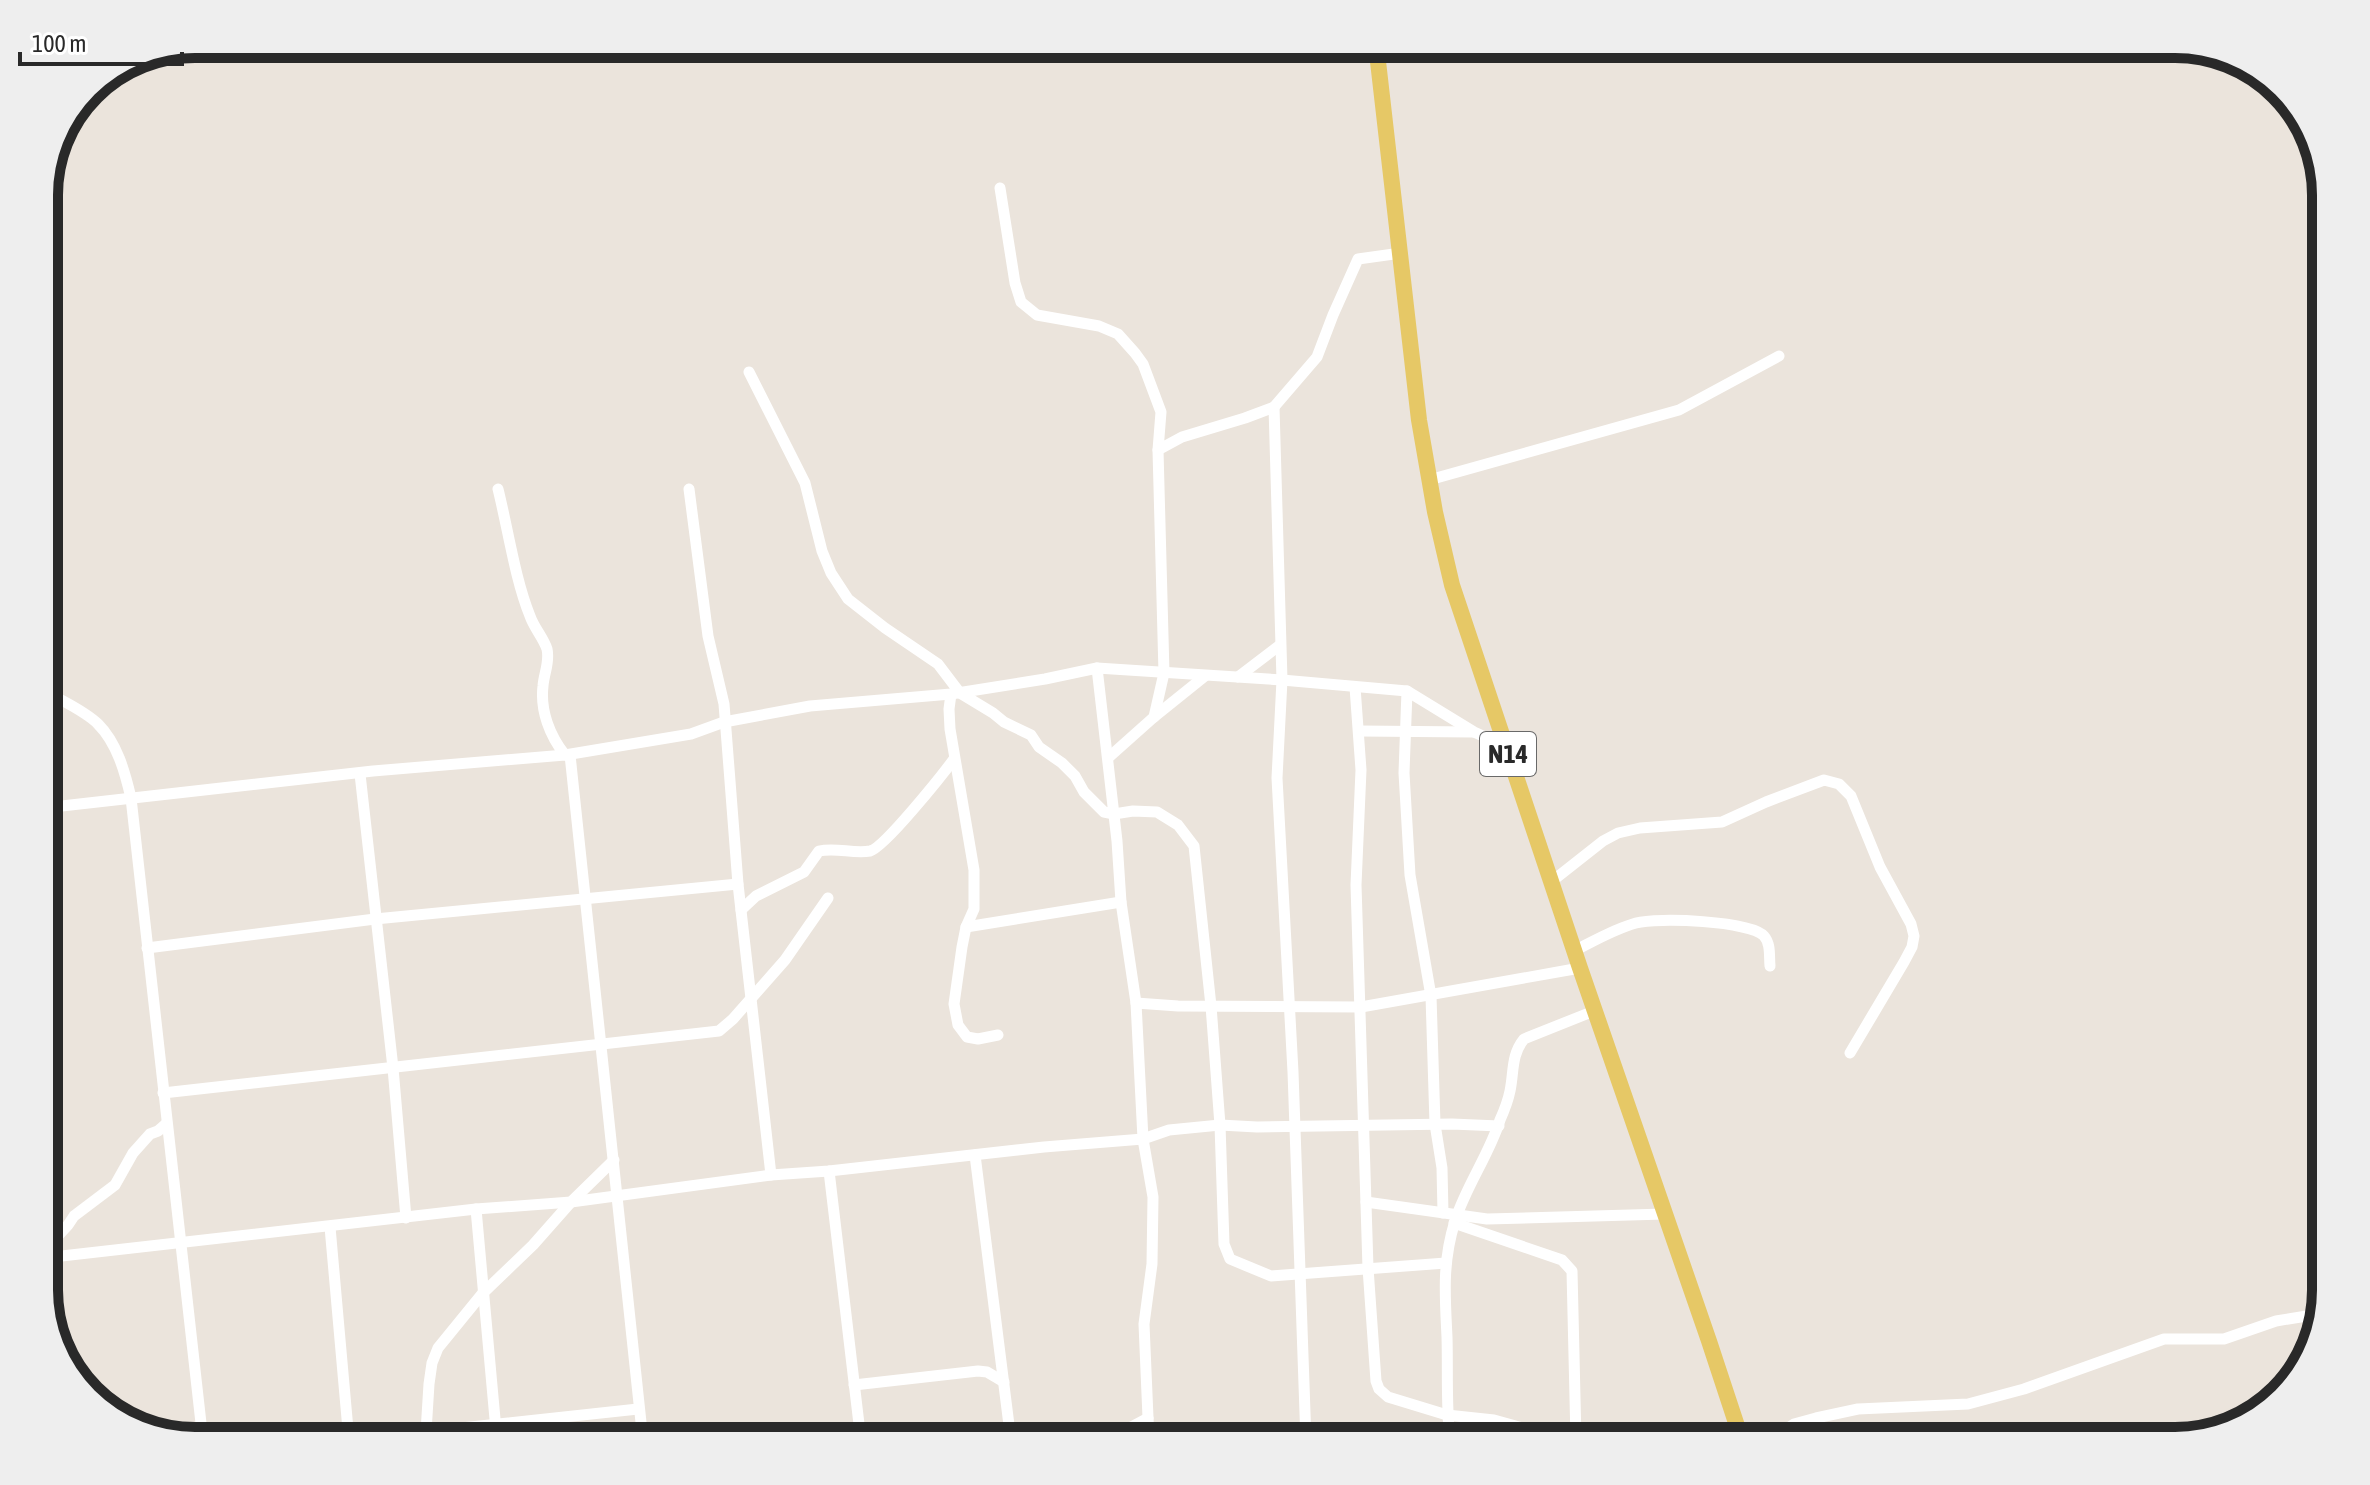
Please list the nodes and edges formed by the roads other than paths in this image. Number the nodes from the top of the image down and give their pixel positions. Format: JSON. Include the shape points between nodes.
{"nodes":[{"id":1,"x":1378,"y":58,"type":"edge"},
{"id":2,"x":1000,"y":188,"type":"dead end"},
{"id":3,"x":1401,"y":253,"type":"junction"},
{"id":4,"x":1779,"y":356,"type":"dead end"},
{"id":5,"x":749,"y":372,"type":"dead end"},
{"id":6,"x":1274,"y":407,"type":"junction"},
{"id":7,"x":1158,"y":450,"type":"junction"},
{"id":8,"x":1429,"y":480,"type":"junction"},
{"id":9,"x":498,"y":489,"type":"dead end"},
{"id":10,"x":689,"y":489,"type":"dead end"},
{"id":11,"x":1280,"y":645,"type":"junction"},
{"id":12,"x":1097,"y":668,"type":"junction"},
{"id":13,"x":1164,"y":673,"type":"junction"},
{"id":14,"x":1205,"y":676,"type":"junction"},
{"id":15,"x":1238,"y":677,"type":"junction"},
{"id":16,"x":1282,"y":680,"type":"junction"},
{"id":17,"x":1355,"y":687,"type":"junction"},
{"id":18,"x":1407,"y":691,"type":"junction"},
{"id":19,"x":955,"y":694,"type":"junction"},
{"id":20,"x":58,"y":699,"type":"edge"},
{"id":21,"x":1154,"y":717,"type":"junction"},
{"id":22,"x":724,"y":722,"type":"junction"},
{"id":23,"x":1359,"y":731,"type":"junction"},
{"id":24,"x":1405,"y":731,"type":"junction"},
{"id":25,"x":1474,"y":732,"type":"junction"},
{"id":26,"x":1505,"y":746,"type":"junction"},
{"id":27,"x":567,"y":755,"type":"junction"},
{"id":28,"x":1108,"y":758,"type":"junction"},
{"id":29,"x":954,"y":759,"type":"junction"},
{"id":30,"x":360,"y":774,"type":"junction"},
{"id":31,"x":131,"y":798,"type":"junction"},
{"id":32,"x":58,"y":806,"type":"edge"},
{"id":33,"x":1114,"y":814,"type":"junction"},
{"id":34,"x":1551,"y":882,"type":"junction"},
{"id":35,"x":738,"y":884,"type":"junction"},
{"id":36,"x":586,"y":898,"type":"junction"},
{"id":37,"x":828,"y":898,"type":"dead end"},
{"id":38,"x":1121,"y":902,"type":"junction"},
{"id":39,"x":741,"y":910,"type":"junction"},
{"id":40,"x":375,"y":919,"type":"junction"},
{"id":41,"x":966,"y":927,"type":"junction"},
{"id":42,"x":147,"y":948,"type":"junction"},
{"id":43,"x":1574,"y":951,"type":"junction"},
{"id":44,"x":1770,"y":966,"type":"dead end"},
{"id":45,"x":1580,"y":968,"type":"junction"},
{"id":46,"x":1431,"y":996,"type":"junction"},
{"id":47,"x":751,"y":997,"type":"junction"},
{"id":48,"x":1136,"y":1003,"type":"junction"},
{"id":49,"x":1211,"y":1006,"type":"junction"},
{"id":50,"x":1288,"y":1007,"type":"junction"},
{"id":51,"x":1361,"y":1007,"type":"junction"},
{"id":52,"x":1594,"y":1011,"type":"junction"},
{"id":53,"x":998,"y":1035,"type":"dead end"},
{"id":54,"x":601,"y":1044,"type":"junction"},
{"id":55,"x":1850,"y":1053,"type":"dead end"},
{"id":56,"x":393,"y":1068,"type":"junction"},
{"id":57,"x":163,"y":1093,"type":"junction"},
{"id":58,"x":166,"y":1124,"type":"junction"},
{"id":59,"x":1435,"y":1124,"type":"junction"},
{"id":60,"x":1220,"y":1125,"type":"junction"},
{"id":61,"x":1364,"y":1126,"type":"junction"},
{"id":62,"x":1499,"y":1126,"type":"junction"},
{"id":63,"x":1294,"y":1127,"type":"junction"},
{"id":64,"x":1143,"y":1139,"type":"junction"},
{"id":65,"x":975,"y":1155,"type":"junction"},
{"id":66,"x":614,"y":1160,"type":"junction"},
{"id":67,"x":829,"y":1171,"type":"junction"},
{"id":68,"x":771,"y":1175,"type":"junction"},
{"id":69,"x":618,"y":1195,"type":"junction"},
{"id":70,"x":571,"y":1202,"type":"junction"},
{"id":71,"x":1366,"y":1202,"type":"junction"},
{"id":72,"x":476,"y":1209,"type":"junction"},
{"id":73,"x":1443,"y":1213,"type":"junction"},
{"id":74,"x":1665,"y":1214,"type":"junction"},
{"id":75,"x":406,"y":1218,"type":"junction"},
{"id":76,"x":1456,"y":1220,"type":"junction"},
{"id":77,"x":330,"y":1227,"type":"junction"},
{"id":78,"x":58,"y":1236,"type":"edge"},
{"id":79,"x":179,"y":1243,"type":"junction"},
{"id":80,"x":58,"y":1256,"type":"edge"},
{"id":81,"x":1446,"y":1263,"type":"junction"},
{"id":82,"x":1368,"y":1268,"type":"junction"},
{"id":83,"x":1299,"y":1274,"type":"junction"},
{"id":84,"x":482,"y":1294,"type":"junction"},
{"id":85,"x":2309,"y":1316,"type":"edge"},
{"id":86,"x":1004,"y":1382,"type":"junction"},
{"id":87,"x":854,"y":1385,"type":"junction"},
{"id":88,"x":638,"y":1409,"type":"junction"},
{"id":89,"x":1447,"y":1415,"type":"junction"},
{"id":90,"x":1148,"y":1418,"type":"junction"},
{"id":91,"x":495,"y":1424,"type":"junction"},
{"id":92,"x":201,"y":1427,"type":"edge"},
{"id":93,"x":348,"y":1427,"type":"edge"},
{"id":94,"x":422,"y":1427,"type":"edge"},
{"id":95,"x":467,"y":1427,"type":"edge"},
{"id":96,"x":495,"y":1427,"type":"edge"},
{"id":97,"x":641,"y":1427,"type":"edge"},
{"id":98,"x":859,"y":1427,"type":"edge"},
{"id":99,"x":1009,"y":1427,"type":"edge"},
{"id":100,"x":1131,"y":1427,"type":"edge"},
{"id":101,"x":1148,"y":1427,"type":"edge"},
{"id":102,"x":1305,"y":1427,"type":"edge"},
{"id":103,"x":1448,"y":1427,"type":"edge"},
{"id":104,"x":1519,"y":1427,"type":"edge"},
{"id":105,"x":1575,"y":1427,"type":"edge"},
{"id":106,"x":1736,"y":1427,"type":"edge"},
{"id":107,"x":1789,"y":1427,"type":"edge"}],
"edges":[{"from":1,"to":3,"type":"main road","number":"N14"},
{"from":2,"to":7,"type":"street","via":[[1021,302],[1037,315],[1118,334],[1143,364],[1161,412]]},
{"from":3,"to":6,"type":"street","via":[[1358,259],[1317,357]]},
{"from":3,"to":8,"type":"main road","number":"N14"},
{"from":4,"to":8,"type":"street","via":[[1679,410]]},
{"from":5,"to":19,"type":"street","via":[[805,483],[831,573],[848,599],[938,664]]},
{"from":6,"to":7,"type":"street"},
{"from":6,"to":11,"type":"street"},
{"from":7,"to":13,"type":"street"},
{"from":8,"to":26,"type":"main road","number":"N14","via":[[1452,585]]},
{"from":9,"to":27,"type":"street","via":[[529,616],[548,652],[542,689],[545,718]]},
{"from":10,"to":22,"type":"street"},
{"from":11,"to":15,"type":"street"},
{"from":11,"to":16,"type":"street"},
{"from":12,"to":13,"type":"street"},
{"from":12,"to":19,"type":"street"},
{"from":12,"to":28,"type":"street"},
{"from":13,"to":14,"type":"street"},
{"from":13,"to":21,"type":"street"},
{"from":14,"to":15,"type":"street"},
{"from":14,"to":21,"type":"street"},
{"from":15,"to":16,"type":"street"},
{"from":16,"to":17,"type":"street"},
{"from":16,"to":50,"type":"street","via":[[1277,778]]},
{"from":17,"to":18,"type":"street"},
{"from":17,"to":23,"type":"street"},
{"from":18,"to":24,"type":"street"},
{"from":18,"to":25,"type":"street"},
{"from":19,"to":22,"type":"street","via":[[834,703]]},
{"from":19,"to":29,"type":"street","via":[[949,709]]},
{"from":19,"to":33,"type":"street","via":[[1031,735],[1104,812]]},
{"from":20,"to":31,"type":"street","via":[[103,730],[119,758]]},
{"from":21,"to":28,"type":"street"},
{"from":22,"to":27,"type":"street","via":[[691,734]]},
{"from":22,"to":35,"type":"street"},
{"from":23,"to":24,"type":"street"},
{"from":23,"to":51,"type":"street","via":[[1356,885]]},
{"from":24,"to":25,"type":"street"},
{"from":24,"to":46,"type":"street","via":[[1410,875]]},
{"from":25,"to":26,"type":"street"},
{"from":26,"to":34,"type":"main road","number":"N14"},
{"from":27,"to":30,"type":"street"},
{"from":27,"to":36,"type":"street"},
{"from":28,"to":33,"type":"street"},
{"from":29,"to":39,"type":"street","via":[[877,849],[819,851],[804,872],[756,896]]},
{"from":29,"to":41,"type":"street","via":[[974,870],[974,909]]},
{"from":30,"to":31,"type":"street"},
{"from":30,"to":40,"type":"street"},
{"from":31,"to":32,"type":"street"},
{"from":31,"to":42,"type":"street"},
{"from":33,"to":38,"type":"street"},
{"from":33,"to":49,"type":"street","via":[[1157,812],[1178,825],[1194,846]]},
{"from":34,"to":43,"type":"main road","number":"N14"},
{"from":34,"to":55,"type":"street","via":[[1618,833],[1722,822],[1824,780],[1839,784],[1851,796],[1914,936]]},
{"from":35,"to":36,"type":"street"},
{"from":35,"to":39,"type":"street"},
{"from":36,"to":40,"type":"street"},
{"from":36,"to":54,"type":"street"},
{"from":37,"to":47,"type":"street","via":[[785,960]]},
{"from":38,"to":41,"type":"street"},
{"from":38,"to":48,"type":"street"},
{"from":39,"to":47,"type":"street"},
{"from":40,"to":42,"type":"street"},
{"from":40,"to":56,"type":"street"},
{"from":41,"to":53,"type":"street","via":[[954,1004],[958,1025],[967,1037]]},
{"from":42,"to":57,"type":"street"},
{"from":43,"to":44,"type":"street","via":[[1639,922],[1680,919],[1762,933]]},
{"from":43,"to":45,"type":"main road","number":"N14"},
{"from":45,"to":46,"type":"street"},
{"from":45,"to":52,"type":"main road","number":"N14"},
{"from":46,"to":51,"type":"street"},
{"from":46,"to":59,"type":"street"},
{"from":47,"to":54,"type":"street","via":[[719,1031]]},
{"from":47,"to":68,"type":"street"},
{"from":48,"to":49,"type":"street"},
{"from":48,"to":64,"type":"street"},
{"from":49,"to":50,"type":"street"},
{"from":49,"to":60,"type":"street"},
{"from":50,"to":51,"type":"street"},
{"from":50,"to":63,"type":"street"},
{"from":51,"to":61,"type":"street"},
{"from":52,"to":62,"type":"street","via":[[1524,1039],[1517,1048]]},
{"from":52,"to":74,"type":"main road","number":"N14"},
{"from":54,"to":56,"type":"street"},
{"from":54,"to":66,"type":"street"},
{"from":56,"to":57,"type":"street"},
{"from":56,"to":75,"type":"street"},
{"from":57,"to":58,"type":"street"},
{"from":58,"to":78,"type":"street","via":[[133,1153],[115,1185],[74,1216]]},
{"from":58,"to":79,"type":"street"},
{"from":59,"to":61,"type":"street"},
{"from":59,"to":62,"type":"street"},
{"from":59,"to":73,"type":"street"},
{"from":60,"to":63,"type":"street"},
{"from":60,"to":64,"type":"street","via":[[1169,1130]]},
{"from":60,"to":83,"type":"street","via":[[1224,1244],[1230,1259],[1271,1276]]},
{"from":61,"to":63,"type":"street"},
{"from":61,"to":71,"type":"street"},
{"from":62,"to":76,"type":"street"},
{"from":63,"to":83,"type":"street"},
{"from":64,"to":65,"type":"street"},
{"from":64,"to":90,"type":"street","via":[[1153,1197],[1144,1324]]},
{"from":65,"to":67,"type":"street"},
{"from":65,"to":86,"type":"street"},
{"from":66,"to":69,"type":"street"},
{"from":66,"to":70,"type":"street"},
{"from":67,"to":68,"type":"street"},
{"from":67,"to":87,"type":"street"},
{"from":68,"to":69,"type":"street"},
{"from":69,"to":70,"type":"street"},
{"from":69,"to":88,"type":"street"},
{"from":70,"to":72,"type":"street"},
{"from":70,"to":84,"type":"street"},
{"from":71,"to":73,"type":"street"},
{"from":71,"to":82,"type":"street"},
{"from":72,"to":75,"type":"street"},
{"from":72,"to":84,"type":"street"},
{"from":73,"to":76,"type":"street"},
{"from":74,"to":76,"type":"street"},
{"from":74,"to":106,"type":"main road","number":"N14"},
{"from":75,"to":77,"type":"street"},
{"from":76,"to":81,"type":"street"},
{"from":76,"to":105,"type":"street","via":[[1562,1260],[1572,1271]]},
{"from":77,"to":79,"type":"street"},
{"from":77,"to":93,"type":"street"},
{"from":79,"to":80,"type":"street"},
{"from":79,"to":92,"type":"street"},
{"from":81,"to":82,"type":"street"},
{"from":81,"to":89,"type":"street"},
{"from":82,"to":83,"type":"street"},
{"from":82,"to":89,"type":"street","via":[[1379,1389],[1388,1397]]},
{"from":83,"to":102,"type":"street"},
{"from":84,"to":91,"type":"street"},
{"from":84,"to":94,"type":"street","via":[[438,1348]]},
{"from":85,"to":107,"type":"street","via":[[2224,1339],[2164,1339],[1968,1404],[1858,1409]]},
{"from":86,"to":87,"type":"street","via":[[978,1371]]},
{"from":86,"to":99,"type":"street"},
{"from":87,"to":98,"type":"street"},
{"from":88,"to":91,"type":"street"},
{"from":88,"to":97,"type":"street"},
{"from":89,"to":103,"type":"street"},
{"from":89,"to":104,"type":"street"},
{"from":90,"to":100,"type":"street"},
{"from":90,"to":101,"type":"street"},
{"from":91,"to":95,"type":"street"},
{"from":91,"to":96,"type":"street"}]}
